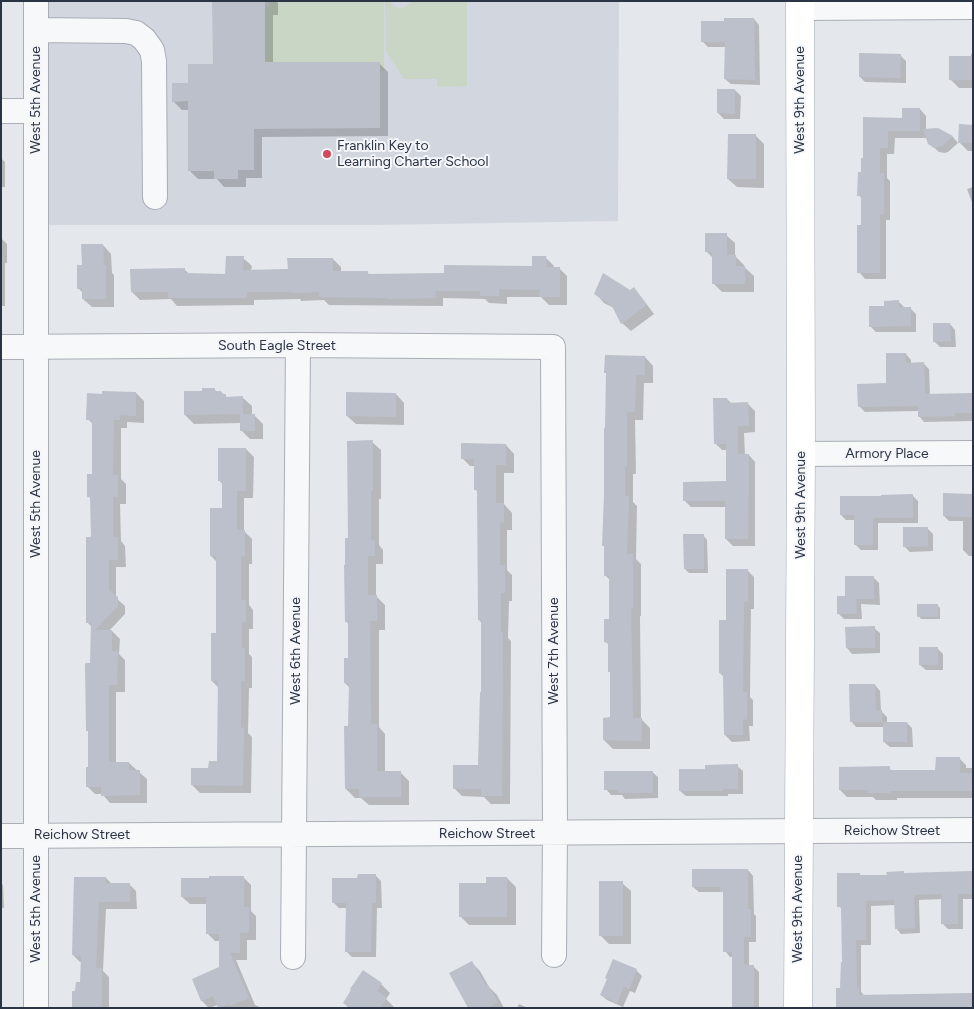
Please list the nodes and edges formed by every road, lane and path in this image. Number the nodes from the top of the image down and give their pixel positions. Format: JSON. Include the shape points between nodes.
{"nodes":[{"id":1,"x":36,"y":1,"type":"edge"},
{"id":2,"x":800,"y":5,"type":"edge"},
{"id":3,"x":973,"y":7,"type":"edge"},
{"id":4,"x":36,"y":30,"type":"junction"},
{"id":5,"x":1,"y":111,"type":"edge"},
{"id":6,"x":36,"y":111,"type":"junction"},
{"id":7,"x":156,"y":197,"type":"dead end"},
{"id":8,"x":298,"y":345,"type":"junction"},
{"id":9,"x":554,"y":346,"type":"joint"},
{"id":10,"x":36,"y":347,"type":"junction"},
{"id":11,"x":1,"y":348,"type":"edge"},
{"id":12,"x":973,"y":453,"type":"edge"},
{"id":13,"x":801,"y":454,"type":"junction"},
{"id":14,"x":973,"y":830,"type":"edge"},
{"id":15,"x":798,"y":831,"type":"junction"},
{"id":16,"x":294,"y":834,"type":"junction"},
{"id":17,"x":555,"y":834,"type":"junction"},
{"id":18,"x":1,"y":836,"type":"edge"},
{"id":19,"x":36,"y":836,"type":"junction"},
{"id":20,"x":554,"y":955,"type":"dead end"},
{"id":21,"x":293,"y":957,"type":"dead end"},
{"id":22,"x":36,"y":1008,"type":"edge"},
{"id":23,"x":798,"y":1008,"type":"edge"}],
"edges":[{"from":1,"to":4,"type":"street","name":"West 5th Avenue"},
{"from":2,"to":3,"type":"street"},
{"from":2,"to":13,"type":"main road","name":"West 9th Avenue"},
{"from":4,"to":6,"type":"street","name":"West 5th Avenue"},
{"from":4,"to":7,"type":"street","via":[[126,31],[136,33],[152,50]]},
{"from":5,"to":6,"type":"street"},
{"from":6,"to":10,"type":"street","name":"West 5th Avenue"},
{"from":8,"to":9,"type":"street","name":"South Eagle Street"},
{"from":8,"to":10,"type":"street","name":"South Eagle Street"},
{"from":8,"to":16,"type":"street","name":"West 6th Avenue"},
{"from":9,"to":17,"type":"street","name":"West 7th Avenue"},
{"from":10,"to":11,"type":"street","name":"South Eagle Street"},
{"from":10,"to":19,"type":"street","name":"West 5th Avenue"},
{"from":12,"to":13,"type":"street","name":"Armory Place"},
{"from":13,"to":15,"type":"main road","name":"West 9th Avenue"},
{"from":14,"to":15,"type":"street","name":"Reichow Street"},
{"from":15,"to":17,"type":"street","name":"Reichow Street"},
{"from":15,"to":23,"type":"main road","name":"West 9th Avenue"},
{"from":16,"to":17,"type":"street","name":"Reichow Street"},
{"from":16,"to":19,"type":"street","name":"Reichow Street"},
{"from":16,"to":21,"type":"street","name":"West 6th Avenue"},
{"from":17,"to":20,"type":"street","name":"West 7th Avenue"},
{"from":18,"to":19,"type":"street","name":"Reichow Street"},
{"from":19,"to":22,"type":"street","name":"West 5th Avenue"}]}
